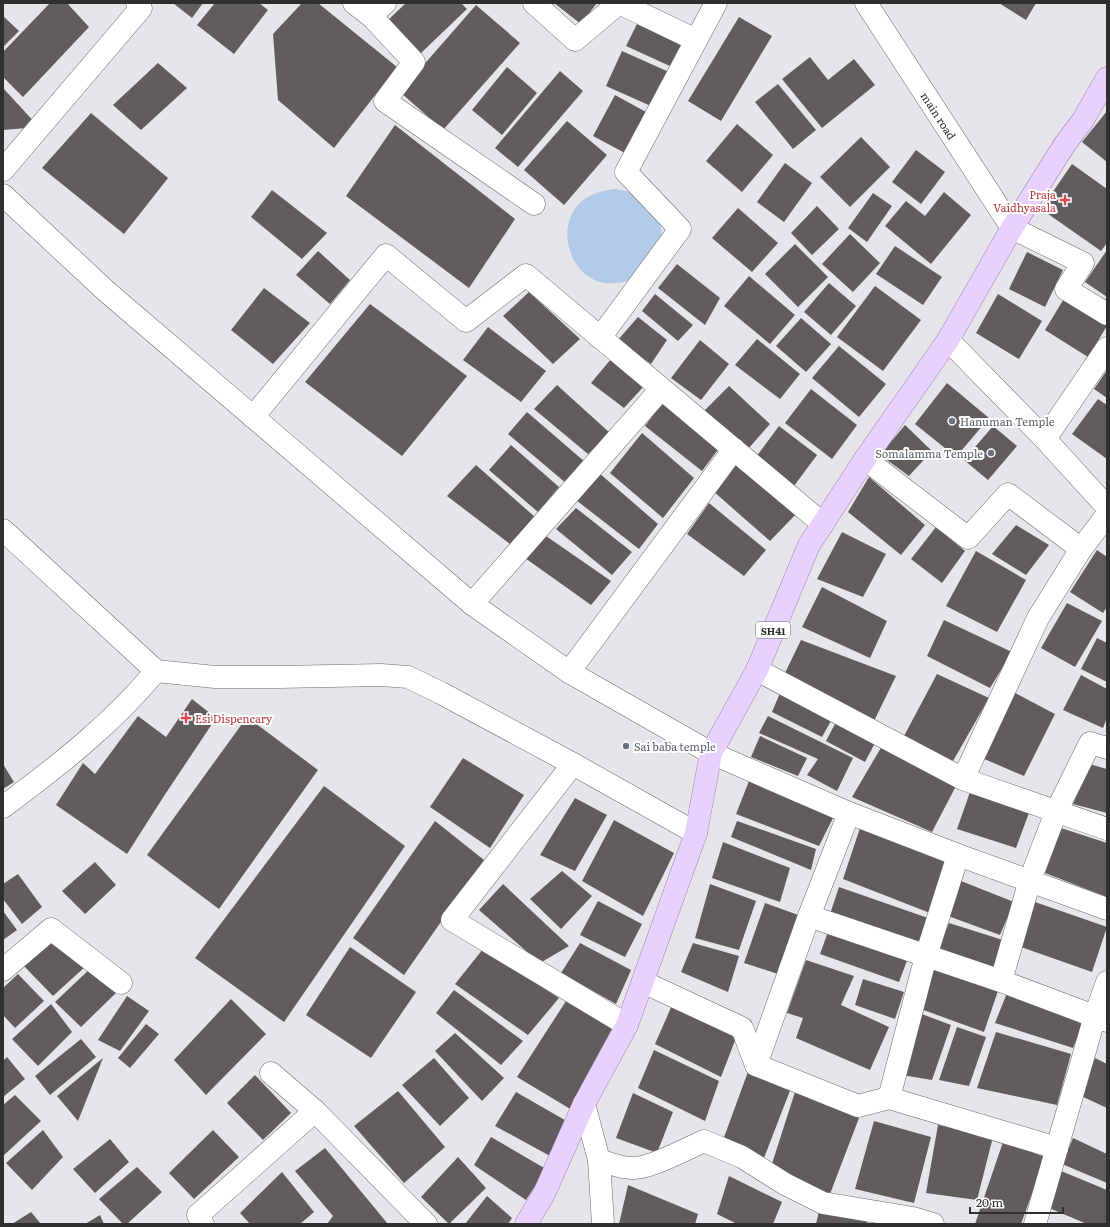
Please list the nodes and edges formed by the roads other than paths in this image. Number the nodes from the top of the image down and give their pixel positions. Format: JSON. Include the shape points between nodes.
{"nodes":[{"id":1,"x":136,"y":3,"type":"edge"},
{"id":2,"x":534,"y":3,"type":"edge"},
{"id":3,"x":619,"y":3,"type":"edge"},
{"id":4,"x":716,"y":3,"type":"edge"},
{"id":5,"x":866,"y":3,"type":"edge"},
{"id":6,"x":370,"y":7,"type":"edge"},
{"id":7,"x":696,"y":40,"type":"junction"},
{"id":8,"x":1107,"y":78,"type":"edge"},
{"id":9,"x":3,"y":170,"type":"edge"},
{"id":10,"x":3,"y":195,"type":"edge"},
{"id":11,"x":534,"y":204,"type":"dead end"},
{"id":12,"x":1012,"y":228,"type":"junction"},
{"id":13,"x":1107,"y":314,"type":"edge"},
{"id":14,"x":599,"y":337,"type":"junction"},
{"id":15,"x":948,"y":340,"type":"junction"},
{"id":16,"x":1107,"y":348,"type":"edge"},
{"id":17,"x":661,"y":389,"type":"junction"},
{"id":18,"x":253,"y":417,"type":"junction"},
{"id":19,"x":1045,"y":439,"type":"junction"},
{"id":20,"x":734,"y":449,"type":"junction"},
{"id":21,"x":865,"y":459,"type":"junction"},
{"id":22,"x":1107,"y":507,"type":"edge"},
{"id":23,"x":1107,"y":515,"type":"edge"},
{"id":24,"x":824,"y":524,"type":"junction"},
{"id":25,"x":3,"y":530,"type":"edge"},
{"id":26,"x":1081,"y":549,"type":"junction"},
{"id":27,"x":472,"y":604,"type":"junction"},
{"id":28,"x":757,"y":670,"type":"junction"},
{"id":29,"x":156,"y":671,"type":"junction"},
{"id":30,"x":570,"y":672,"type":"junction"},
{"id":31,"x":1107,"y":748,"type":"edge"},
{"id":32,"x":710,"y":753,"type":"junction"},
{"id":33,"x":572,"y":764,"type":"junction"},
{"id":34,"x":963,"y":779,"type":"junction"},
{"id":35,"x":3,"y":807,"type":"edge"},
{"id":36,"x":1056,"y":812,"type":"junction"},
{"id":37,"x":849,"y":814,"type":"junction"},
{"id":38,"x":1107,"y":829,"type":"edge"},
{"id":39,"x":696,"y":833,"type":"junction"},
{"id":40,"x":958,"y":855,"type":"junction"},
{"id":41,"x":1030,"y":880,"type":"junction"},
{"id":42,"x":1107,"y":908,"type":"edge"},
{"id":43,"x":810,"y":916,"type":"junction"},
{"id":44,"x":926,"y":956,"type":"junction"},
{"id":45,"x":3,"y":970,"type":"edge"},
{"id":46,"x":1001,"y":981,"type":"junction"},
{"id":47,"x":643,"y":982,"type":"junction"},
{"id":48,"x":1107,"y":982,"type":"edge"},
{"id":49,"x":121,"y":983,"type":"dead end"},
{"id":50,"x":1101,"y":1019,"type":"edge"},
{"id":51,"x":627,"y":1025,"type":"junction"},
{"id":52,"x":756,"y":1065,"type":"junction"},
{"id":53,"x":271,"y":1072,"type":"dead end"},
{"id":54,"x":888,"y":1098,"type":"junction"},
{"id":55,"x":584,"y":1104,"type":"junction"},
{"id":56,"x":315,"y":1111,"type":"junction"},
{"id":57,"x":1057,"y":1148,"type":"junction"},
{"id":58,"x":599,"y":1160,"type":"junction"},
{"id":59,"x":203,"y":1224,"type":"edge"},
{"id":60,"x":426,"y":1224,"type":"edge"},
{"id":61,"x":526,"y":1224,"type":"edge"},
{"id":62,"x":603,"y":1224,"type":"edge"},
{"id":63,"x":933,"y":1224,"type":"edge"},
{"id":64,"x":1035,"y":1224,"type":"edge"}],
"edges":[{"from":1,"to":9,"type":"street","via":[[141,8]]},
{"from":2,"to":3,"type":"street","via":[[575,40]]},
{"from":3,"to":7,"type":"street"},
{"from":4,"to":7,"type":"street"},
{"from":5,"to":12,"type":"street","name":"main road"},
{"from":6,"to":11,"type":"street","via":[[414,62],[385,101]]},
{"from":7,"to":14,"type":"street","via":[[626,172],[680,229]]},
{"from":8,"to":12,"type":"main road","number":"SH41","via":[[1083,120]]},
{"from":10,"to":18,"type":"street","via":[[106,291]]},
{"from":12,"to":13,"type":"street","via":[[1083,263],[1066,289]]},
{"from":12,"to":15,"type":"main road","number":"SH41"},
{"from":14,"to":17,"type":"street"},
{"from":14,"to":18,"type":"street","via":[[526,275],[466,321],[386,255]]},
{"from":15,"to":19,"type":"street"},
{"from":15,"to":21,"type":"main road","number":"SH41"},
{"from":16,"to":19,"type":"street"},
{"from":17,"to":20,"type":"street"},
{"from":17,"to":27,"type":"street"},
{"from":18,"to":27,"type":"street"},
{"from":19,"to":22,"type":"street"},
{"from":20,"to":24,"type":"street"},
{"from":20,"to":30,"type":"street"},
{"from":21,"to":24,"type":"main road","number":"SH41"},
{"from":21,"to":26,"type":"street","via":[[968,538],[1008,494]]},
{"from":23,"to":26,"type":"street"},
{"from":24,"to":28,"type":"main road","number":"SH41","via":[[810,545]]},
{"from":25,"to":29,"type":"street"},
{"from":26,"to":34,"type":"street","via":[[1038,618]]},
{"from":27,"to":30,"type":"street"},
{"from":28,"to":32,"type":"main road","number":"SH41"},
{"from":28,"to":34,"type":"street"},
{"from":29,"to":33,"type":"street","via":[[215,677],[381,675],[408,678],[441,693]]},
{"from":29,"to":35,"type":"street","via":[[108,722],[56,767]]},
{"from":30,"to":32,"type":"street"},
{"from":31,"to":36,"type":"street","via":[[1090,743]]},
{"from":32,"to":37,"type":"street"},
{"from":32,"to":39,"type":"main road","number":"SH41"},
{"from":33,"to":39,"type":"street"},
{"from":33,"to":51,"type":"street","via":[[452,920]]},
{"from":34,"to":36,"type":"street"},
{"from":36,"to":38,"type":"street"},
{"from":36,"to":41,"type":"street"},
{"from":37,"to":40,"type":"street"},
{"from":37,"to":43,"type":"street"},
{"from":39,"to":47,"type":"main road","number":"SH41"},
{"from":40,"to":41,"type":"street"},
{"from":40,"to":44,"type":"street"},
{"from":41,"to":42,"type":"street"},
{"from":41,"to":46,"type":"street"},
{"from":43,"to":44,"type":"street"},
{"from":43,"to":52,"type":"street"},
{"from":44,"to":46,"type":"street"},
{"from":44,"to":54,"type":"street"},
{"from":45,"to":49,"type":"street","via":[[52,929]]},
{"from":46,"to":50,"type":"street"},
{"from":47,"to":51,"type":"main road","number":"SH41"},
{"from":47,"to":52,"type":"street","via":[[742,1028]]},
{"from":48,"to":50,"type":"street"},
{"from":50,"to":57,"type":"street"},
{"from":51,"to":55,"type":"main road","number":"SH41"},
{"from":52,"to":54,"type":"street","via":[[858,1106]]},
{"from":53,"to":56,"type":"street"},
{"from":54,"to":57,"type":"street"},
{"from":55,"to":58,"type":"street"},
{"from":55,"to":61,"type":"main road","number":"SH41","via":[[544,1194]]},
{"from":56,"to":59,"type":"street","via":[[198,1215]]},
{"from":56,"to":60,"type":"street"},
{"from":57,"to":64,"type":"street"},
{"from":58,"to":62,"type":"street"},
{"from":58,"to":63,"type":"street","via":[[633,1169],[655,1163],[704,1141],[742,1157],[785,1184],[823,1203],[913,1218]]}]}
